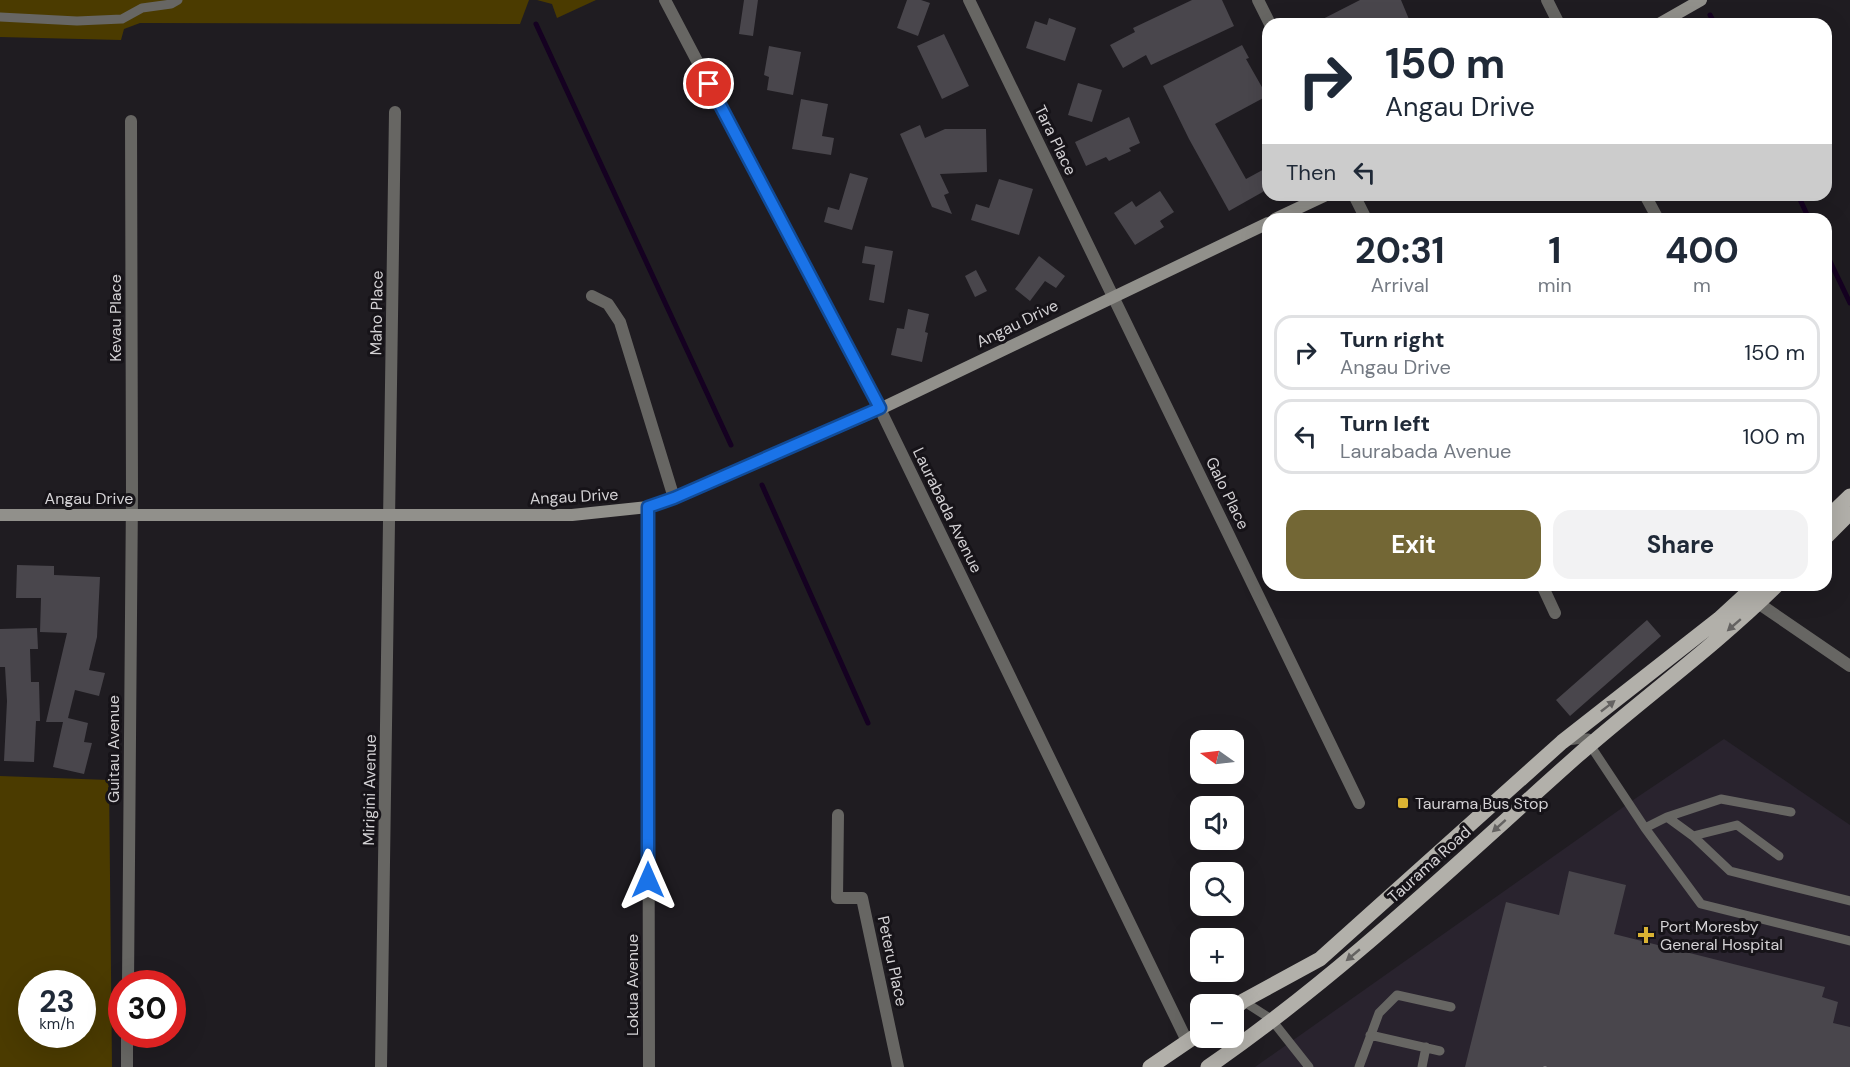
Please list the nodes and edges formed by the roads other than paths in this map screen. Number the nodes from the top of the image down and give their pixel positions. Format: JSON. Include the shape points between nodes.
{"nodes":[{"id":1,"x":178,"y":0,"type":"edge"},
{"id":2,"x":665,"y":0,"type":"edge"},
{"id":3,"x":969,"y":0,"type":"edge"},
{"id":4,"x":1258,"y":0,"type":"edge"},
{"id":5,"x":1547,"y":0,"type":"edge"},
{"id":6,"x":1701,"y":0,"type":"edge"},
{"id":7,"x":0,"y":17,"type":"edge"},
{"id":8,"x":1267,"y":18,"type":"edge"},
{"id":9,"x":1556,"y":18,"type":"edge"},
{"id":10,"x":1670,"y":18,"type":"edge"},
{"id":11,"x":395,"y":112,"type":"dead end"},
{"id":12,"x":130,"y":121,"type":"dead end"},
{"id":13,"x":1313,"y":201,"type":"edge"},
{"id":14,"x":1288,"y":213,"type":"edge"},
{"id":15,"x":1262,"y":226,"type":"edge"},
{"id":16,"x":1114,"y":295,"type":"junction"},
{"id":17,"x":592,"y":296,"type":"dead end"},
{"id":18,"x":880,"y":408,"type":"junction"},
{"id":19,"x":1850,"y":496,"type":"edge"},
{"id":20,"x":674,"y":498,"type":"junction"},
{"id":21,"x":648,"y":507,"type":"junction"},
{"id":22,"x":1832,"y":513,"type":"edge"},
{"id":23,"x":1850,"y":513,"type":"edge"},
{"id":24,"x":131,"y":514,"type":"junction"},
{"id":25,"x":390,"y":514,"type":"junction"},
{"id":26,"x":0,"y":515,"type":"edge"},
{"id":27,"x":1832,"y":531,"type":"edge"},
{"id":28,"x":1545,"y":591,"type":"edge"},
{"id":29,"x":1749,"y":591,"type":"edge"},
{"id":30,"x":1771,"y":591,"type":"edge"},
{"id":31,"x":1758,"y":603,"type":"junction"},
{"id":32,"x":1556,"y":613,"type":"dead end"},
{"id":33,"x":1850,"y":666,"type":"edge"},
{"id":34,"x":1562,"y":742,"type":"junction"},
{"id":35,"x":1590,"y":745,"type":"junction"},
{"id":36,"x":1359,"y":803,"type":"dead end"},
{"id":37,"x":1791,"y":812,"type":"dead end"},
{"id":38,"x":838,"y":814,"type":"dead end"},
{"id":39,"x":1667,"y":817,"type":"junction"},
{"id":40,"x":1645,"y":828,"type":"junction"},
{"id":41,"x":1693,"y":836,"type":"junction"},
{"id":42,"x":1779,"y":856,"type":"dead end"},
{"id":43,"x":1850,"y":900,"type":"edge"},
{"id":44,"x":1850,"y":941,"type":"edge"},
{"id":45,"x":128,"y":970,"type":"edge"},
{"id":46,"x":1244,"y":1002,"type":"edge"},
{"id":47,"x":1451,"y":1007,"type":"dead end"},
{"id":48,"x":1244,"y":1008,"type":"edge"},
{"id":49,"x":1271,"y":1019,"type":"junction"},
{"id":50,"x":1190,"y":1031,"type":"edge"},
{"id":51,"x":1370,"y":1035,"type":"junction"},
{"id":52,"x":1190,"y":1039,"type":"edge"},
{"id":53,"x":1426,"y":1047,"type":"junction"},
{"id":54,"x":127,"y":1048,"type":"edge"},
{"id":55,"x":1440,"y":1051,"type":"dead end"},
{"id":56,"x":127,"y":1067,"type":"edge"},
{"id":57,"x":381,"y":1067,"type":"edge"},
{"id":58,"x":649,"y":1067,"type":"edge"},
{"id":59,"x":898,"y":1067,"type":"edge"},
{"id":60,"x":1150,"y":1067,"type":"edge"},
{"id":61,"x":1208,"y":1067,"type":"edge"},
{"id":62,"x":1309,"y":1067,"type":"edge"},
{"id":63,"x":1360,"y":1067,"type":"edge"},
{"id":64,"x":1422,"y":1067,"type":"edge"}],
"edges":[{"from":1,"to":7,"type":"lane","via":[[142,8],[122,19]]},
{"from":2,"to":18,"type":"street","name":"Laurabada Avenue"},
{"from":3,"to":16,"type":"street","name":"Tara Place"},
{"from":4,"to":8,"type":"street"},
{"from":5,"to":9,"type":"street"},
{"from":6,"to":10,"type":"street"},
{"from":11,"to":25,"type":"street","name":"Maho Place"},
{"from":12,"to":24,"type":"street","name":"Kevau Place"},
{"from":13,"to":14,"type":"street"},
{"from":15,"to":16,"type":"street","name":"Angau Drive"},
{"from":16,"to":18,"type":"street","name":"Angau Drive"},
{"from":16,"to":36,"type":"street","name":"Galo Place"},
{"from":17,"to":20,"type":"street","via":[[608,304],[620,322]]},
{"from":18,"to":20,"type":"street","name":"Angau Drive"},
{"from":18,"to":50,"type":"street","name":"Laurabada Avenue"},
{"from":19,"to":22,"type":"main road"},
{"from":20,"to":21,"type":"street","name":"Angau Drive"},
{"from":21,"to":25,"type":"street","name":"Angau Drive","via":[[572,515]]},
{"from":21,"to":58,"type":"street","name":"Lokua Avenue"},
{"from":23,"to":27,"type":"main road"},
{"from":24,"to":25,"type":"street","name":"Angau Drive"},
{"from":24,"to":26,"type":"street","name":"Angau Drive"},
{"from":24,"to":45,"type":"street","name":"Guitau Avenue"},
{"from":25,"to":57,"type":"street","name":"Mirigini Avenue"},
{"from":28,"to":32,"type":"street"},
{"from":34,"to":29,"type":"main road","name":"Taurama Road","one_way":true},
{"from":30,"to":31,"type":"main road","name":"Taurama Road"},
{"from":31,"to":33,"type":"street"},
{"from":31,"to":35,"type":"main road","name":"Taurama Road","one_way":true},
{"from":34,"to":35,"type":"lane","via":[[1588,738]]},
{"from":34,"to":46,"type":"main road","name":"Taurama Road","via":[[1320,959]]},
{"from":35,"to":40,"type":"lane"},
{"from":35,"to":49,"type":"main road","name":"Taurama Road","one_way":true,"via":[[1350,958]]},
{"from":37,"to":39,"type":"lane","via":[[1722,800]]},
{"from":38,"to":59,"type":"street","name":"Peteru Place","via":[[837,898],[862,898]]},
{"from":39,"to":40,"type":"lane"},
{"from":39,"to":41,"type":"lane"},
{"from":40,"to":44,"type":"lane","via":[[1701,904]]},
{"from":41,"to":42,"type":"lane","via":[[1737,825]]},
{"from":41,"to":43,"type":"lane","via":[[1730,871]]},
{"from":47,"to":51,"type":"lane","via":[[1398,995],[1379,1013]]},
{"from":48,"to":49,"type":"lane"},
{"from":49,"to":61,"type":"main road","name":"Taurama Road"},
{"from":49,"to":62,"type":"lane"},
{"from":51,"to":53,"type":"lane"},
{"from":51,"to":63,"type":"lane"},
{"from":52,"to":60,"type":"main road"},
{"from":53,"to":55,"type":"lane"},
{"from":53,"to":64,"type":"lane"},
{"from":54,"to":56,"type":"street"}]}
